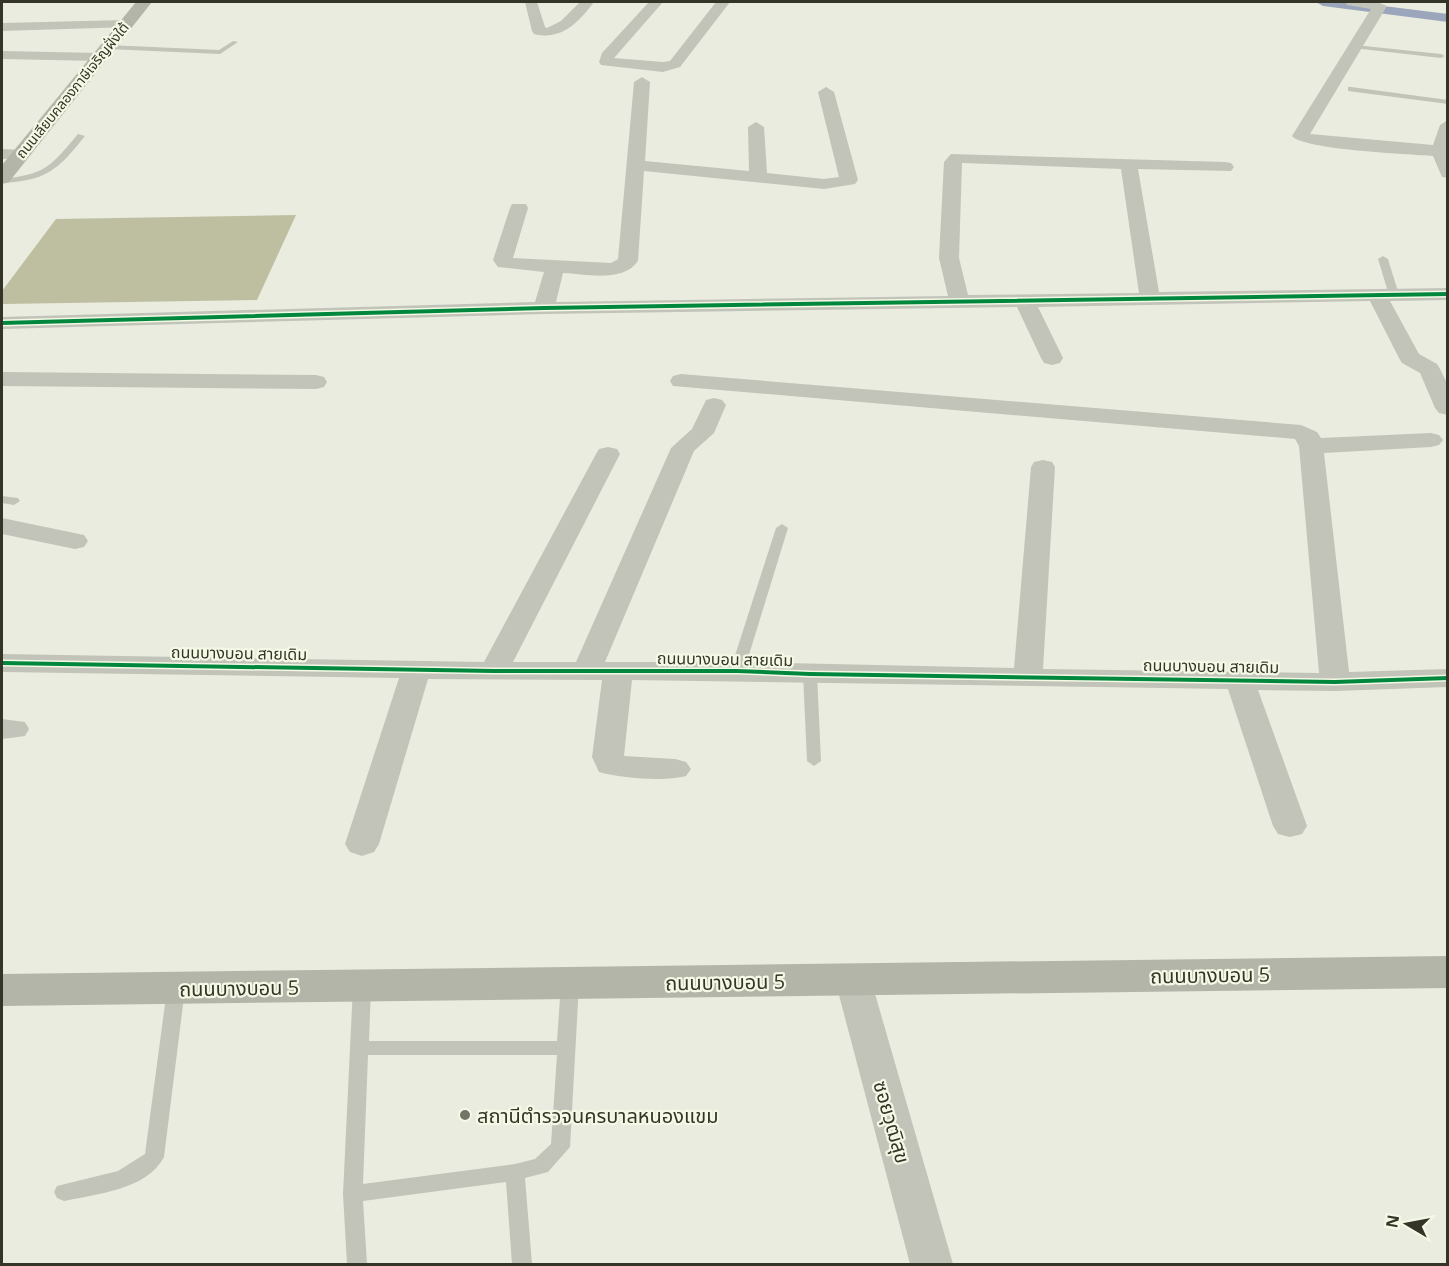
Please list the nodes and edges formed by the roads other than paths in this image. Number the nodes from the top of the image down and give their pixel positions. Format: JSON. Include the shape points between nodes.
{"nodes":[{"id":1,"x":144,"y":2,"type":"edge"},
{"id":2,"x":531,"y":2,"type":"edge"},
{"id":3,"x":587,"y":2,"type":"edge"},
{"id":4,"x":656,"y":2,"type":"edge"},
{"id":5,"x":723,"y":2,"type":"edge"},
{"id":6,"x":1352,"y":2,"type":"edge"},
{"id":7,"x":125,"y":24,"type":"junction"},
{"id":8,"x":2,"y":27,"type":"edge"},
{"id":9,"x":235,"y":42,"type":"dead end"},
{"id":10,"x":1354,"y":47,"type":"junction"},
{"id":11,"x":104,"y":52,"type":"junction"},
{"id":12,"x":2,"y":55,"type":"edge"},
{"id":13,"x":1441,"y":56,"type":"dead end"},
{"id":14,"x":642,"y":82,"type":"dead end"},
{"id":15,"x":1351,"y":89,"type":"dead end"},
{"id":16,"x":826,"y":92,"type":"dead end"},
{"id":17,"x":1448,"y":102,"type":"edge"},
{"id":18,"x":1448,"y":125,"type":"edge"},
{"id":19,"x":756,"y":127,"type":"dead end"},
{"id":20,"x":81,"y":136,"type":"dead end"},
{"id":21,"x":1440,"y":151,"type":"junction"},
{"id":22,"x":2,"y":154,"type":"edge"},
{"id":23,"x":21,"y":154,"type":"junction"},
{"id":24,"x":637,"y":165,"type":"junction"},
{"id":25,"x":1129,"y":166,"type":"junction"},
{"id":26,"x":1225,"y":167,"type":"dead end"},
{"id":27,"x":1448,"y":173,"type":"edge"},
{"id":28,"x":758,"y":177,"type":"junction"},
{"id":29,"x":2,"y":180,"type":"edge"},
{"id":30,"x":519,"y":208,"type":"dead end"},
{"id":31,"x":1383,"y":259,"type":"dead end"},
{"id":32,"x":555,"y":267,"type":"junction"},
{"id":33,"x":1448,"y":294,"type":"edge"},
{"id":34,"x":1385,"y":295,"type":"junction"},
{"id":35,"x":959,"y":300,"type":"junction"},
{"id":36,"x":1024,"y":300,"type":"junction"},
{"id":37,"x":1150,"y":300,"type":"junction"},
{"id":38,"x":544,"y":308,"type":"junction"},
{"id":39,"x":2,"y":323,"type":"edge"},
{"id":40,"x":1052,"y":358,"type":"dead end"},
{"id":41,"x":2,"y":379,"type":"edge"},
{"id":42,"x":681,"y":381,"type":"dead end"},
{"id":43,"x":316,"y":382,"type":"dead end"},
{"id":44,"x":714,"y":405,"type":"dead end"},
{"id":45,"x":1448,"y":408,"type":"edge"},
{"id":46,"x":1431,"y":440,"type":"dead end"},
{"id":47,"x":1311,"y":446,"type":"junction"},
{"id":48,"x":608,"y":454,"type":"dead end"},
{"id":49,"x":1043,"y":467,"type":"dead end"},
{"id":50,"x":2,"y":526,"type":"edge"},
{"id":51,"x":782,"y":528,"type":"dead end"},
{"id":52,"x":75,"y":541,"type":"dead end"},
{"id":53,"x":2,"y":663,"type":"edge"},
{"id":54,"x":417,"y":668,"type":"junction"},
{"id":55,"x":494,"y":671,"type":"junction"},
{"id":56,"x":737,"y":671,"type":"junction"},
{"id":57,"x":586,"y":672,"type":"junction"},
{"id":58,"x":618,"y":672,"type":"junction"},
{"id":59,"x":810,"y":674,"type":"junction"},
{"id":60,"x":1028,"y":677,"type":"junction"},
{"id":61,"x":1448,"y":678,"type":"edge"},
{"id":62,"x":1240,"y":681,"type":"junction"},
{"id":63,"x":1335,"y":682,"type":"junction"},
{"id":64,"x":814,"y":761,"type":"dead end"},
{"id":65,"x":675,"y":769,"type":"dead end"},
{"id":66,"x":1290,"y":826,"type":"dead end"},
{"id":67,"x":362,"y":844,"type":"dead end"},
{"id":68,"x":1448,"y":972,"type":"edge"},
{"id":69,"x":853,"y":980,"type":"junction"},
{"id":70,"x":570,"y":984,"type":"junction"},
{"id":71,"x":362,"y":986,"type":"junction"},
{"id":72,"x":176,"y":989,"type":"junction"},
{"id":73,"x":2,"y":990,"type":"edge"},
{"id":74,"x":359,"y":1048,"type":"junction"},
{"id":75,"x":567,"y":1048,"type":"junction"},
{"id":76,"x":515,"y":1172,"type":"junction"},
{"id":77,"x":64,"y":1192,"type":"dead end"},
{"id":78,"x":352,"y":1194,"type":"junction"},
{"id":79,"x":357,"y":1264,"type":"edge"},
{"id":80,"x":522,"y":1264,"type":"edge"},
{"id":81,"x":932,"y":1264,"type":"edge"}],
"edges":[{"from":1,"to":7,"type":"main road","name":"ถนนเลียบคลองภาษีเจริญฝั่งใต้"},
{"from":2,"to":3,"type":"street","via":[[539,31],[548,32],[564,27]]},
{"from":4,"to":5,"type":"street","via":[[607,56],[606,62],[663,67],[675,64]]},
{"from":6,"to":10,"type":"street","via":[[1380,8]]},
{"from":7,"to":8,"type":"street"},
{"from":7,"to":11,"type":"main road","name":"ถนนเลียบคลองภาษีเจริญฝั่งใต้"},
{"from":9,"to":11,"type":"lane","via":[[219,52]]},
{"from":10,"to":13,"type":"lane"},
{"from":10,"to":21,"type":"street","via":[[1300,135],[1315,141]]},
{"from":11,"to":12,"type":"street"},
{"from":11,"to":23,"type":"main road","name":"ถนนเลียบคลองภาษีเจริญฝั่งใต้"},
{"from":14,"to":24,"type":"street"},
{"from":15,"to":17,"type":"lane"},
{"from":16,"to":28,"type":"street","via":[[849,180],[824,184]]},
{"from":18,"to":21,"type":"street"},
{"from":19,"to":28,"type":"street"},
{"from":20,"to":29,"type":"lane","via":[[46,174]]},
{"from":21,"to":27,"type":"street"},
{"from":22,"to":23,"type":"street"},
{"from":23,"to":29,"type":"main road","name":"ถนนเลียบคลองภาษีเจริญฝั่งใต้"},
{"from":24,"to":28,"type":"street"},
{"from":24,"to":32,"type":"street","via":[[628,261],[613,269]]},
{"from":25,"to":26,"type":"street"},
{"from":25,"to":35,"type":"street","via":[[957,159],[953,162],[949,258]]},
{"from":25,"to":37,"type":"street"},
{"from":30,"to":32,"type":"street","via":[[503,260]]},
{"from":31,"to":34,"type":"lane"},
{"from":32,"to":38,"type":"street"},
{"from":33,"to":34,"type":"street"},
{"from":34,"to":37,"type":"street"},
{"from":34,"to":45,"type":"street","via":[[1410,358],[1429,369]]},
{"from":35,"to":36,"type":"street"},
{"from":35,"to":38,"type":"street"},
{"from":36,"to":37,"type":"street"},
{"from":36,"to":40,"type":"street"},
{"from":38,"to":39,"type":"street"},
{"from":41,"to":43,"type":"street"},
{"from":42,"to":47,"type":"street","via":[[1289,429],[1309,436]]},
{"from":44,"to":57,"type":"street","via":[[702,434],[683,448]]},
{"from":46,"to":47,"type":"street"},
{"from":47,"to":63,"type":"street"},
{"from":48,"to":55,"type":"street"},
{"from":49,"to":60,"type":"street"},
{"from":50,"to":52,"type":"street"},
{"from":51,"to":56,"type":"lane"},
{"from":53,"to":54,"type":"street","name":"ถนนบางบอน สายเดิม"},
{"from":54,"to":55,"type":"street","name":"ถนนบางบอน สายเดิม"},
{"from":54,"to":67,"type":"street"},
{"from":55,"to":57,"type":"street","name":"ถนนบางบอน สายเดิม"},
{"from":56,"to":58,"type":"street","name":"ถนนบางบอน สายเดิม"},
{"from":56,"to":59,"type":"street","name":"ถนนบางบอน สายเดิม"},
{"from":57,"to":58,"type":"street","name":"ถนนบางบอน สายเดิม"},
{"from":58,"to":65,"type":"street","via":[[610,765]]},
{"from":59,"to":60,"type":"street","name":"ถนนบางบอน สายเดิม"},
{"from":59,"to":64,"type":"lane"},
{"from":60,"to":62,"type":"street","name":"ถนนบางบอน สายเดิม"},
{"from":61,"to":63,"type":"street","name":"ถนนบางบอน สายเดิม"},
{"from":62,"to":63,"type":"street","name":"ถนนบางบอน สายเดิม"},
{"from":62,"to":66,"type":"street"},
{"from":68,"to":69,"type":"main road","name":"ถนนบางบอน 5"},
{"from":69,"to":70,"type":"main road","name":"ถนนบางบอน 5"},
{"from":69,"to":81,"type":"street","name":"ซอยวุฒิสุข"},
{"from":70,"to":71,"type":"main road","name":"ถนนบางบอน 5"},
{"from":70,"to":75,"type":"lane"},
{"from":71,"to":72,"type":"main road","name":"ถนนบางบอน 5"},
{"from":71,"to":74,"type":"lane"},
{"from":72,"to":73,"type":"main road","name":"ถนนบางบอน 5"},
{"from":72,"to":77,"type":"lane","via":[[154,1157],[143,1170],[124,1179]]},
{"from":74,"to":75,"type":"lane"},
{"from":74,"to":78,"type":"lane"},
{"from":75,"to":76,"type":"lane","via":[[560,1147],[541,1166]]},
{"from":76,"to":78,"type":"lane"},
{"from":76,"to":80,"type":"lane"},
{"from":78,"to":79,"type":"lane"}]}
